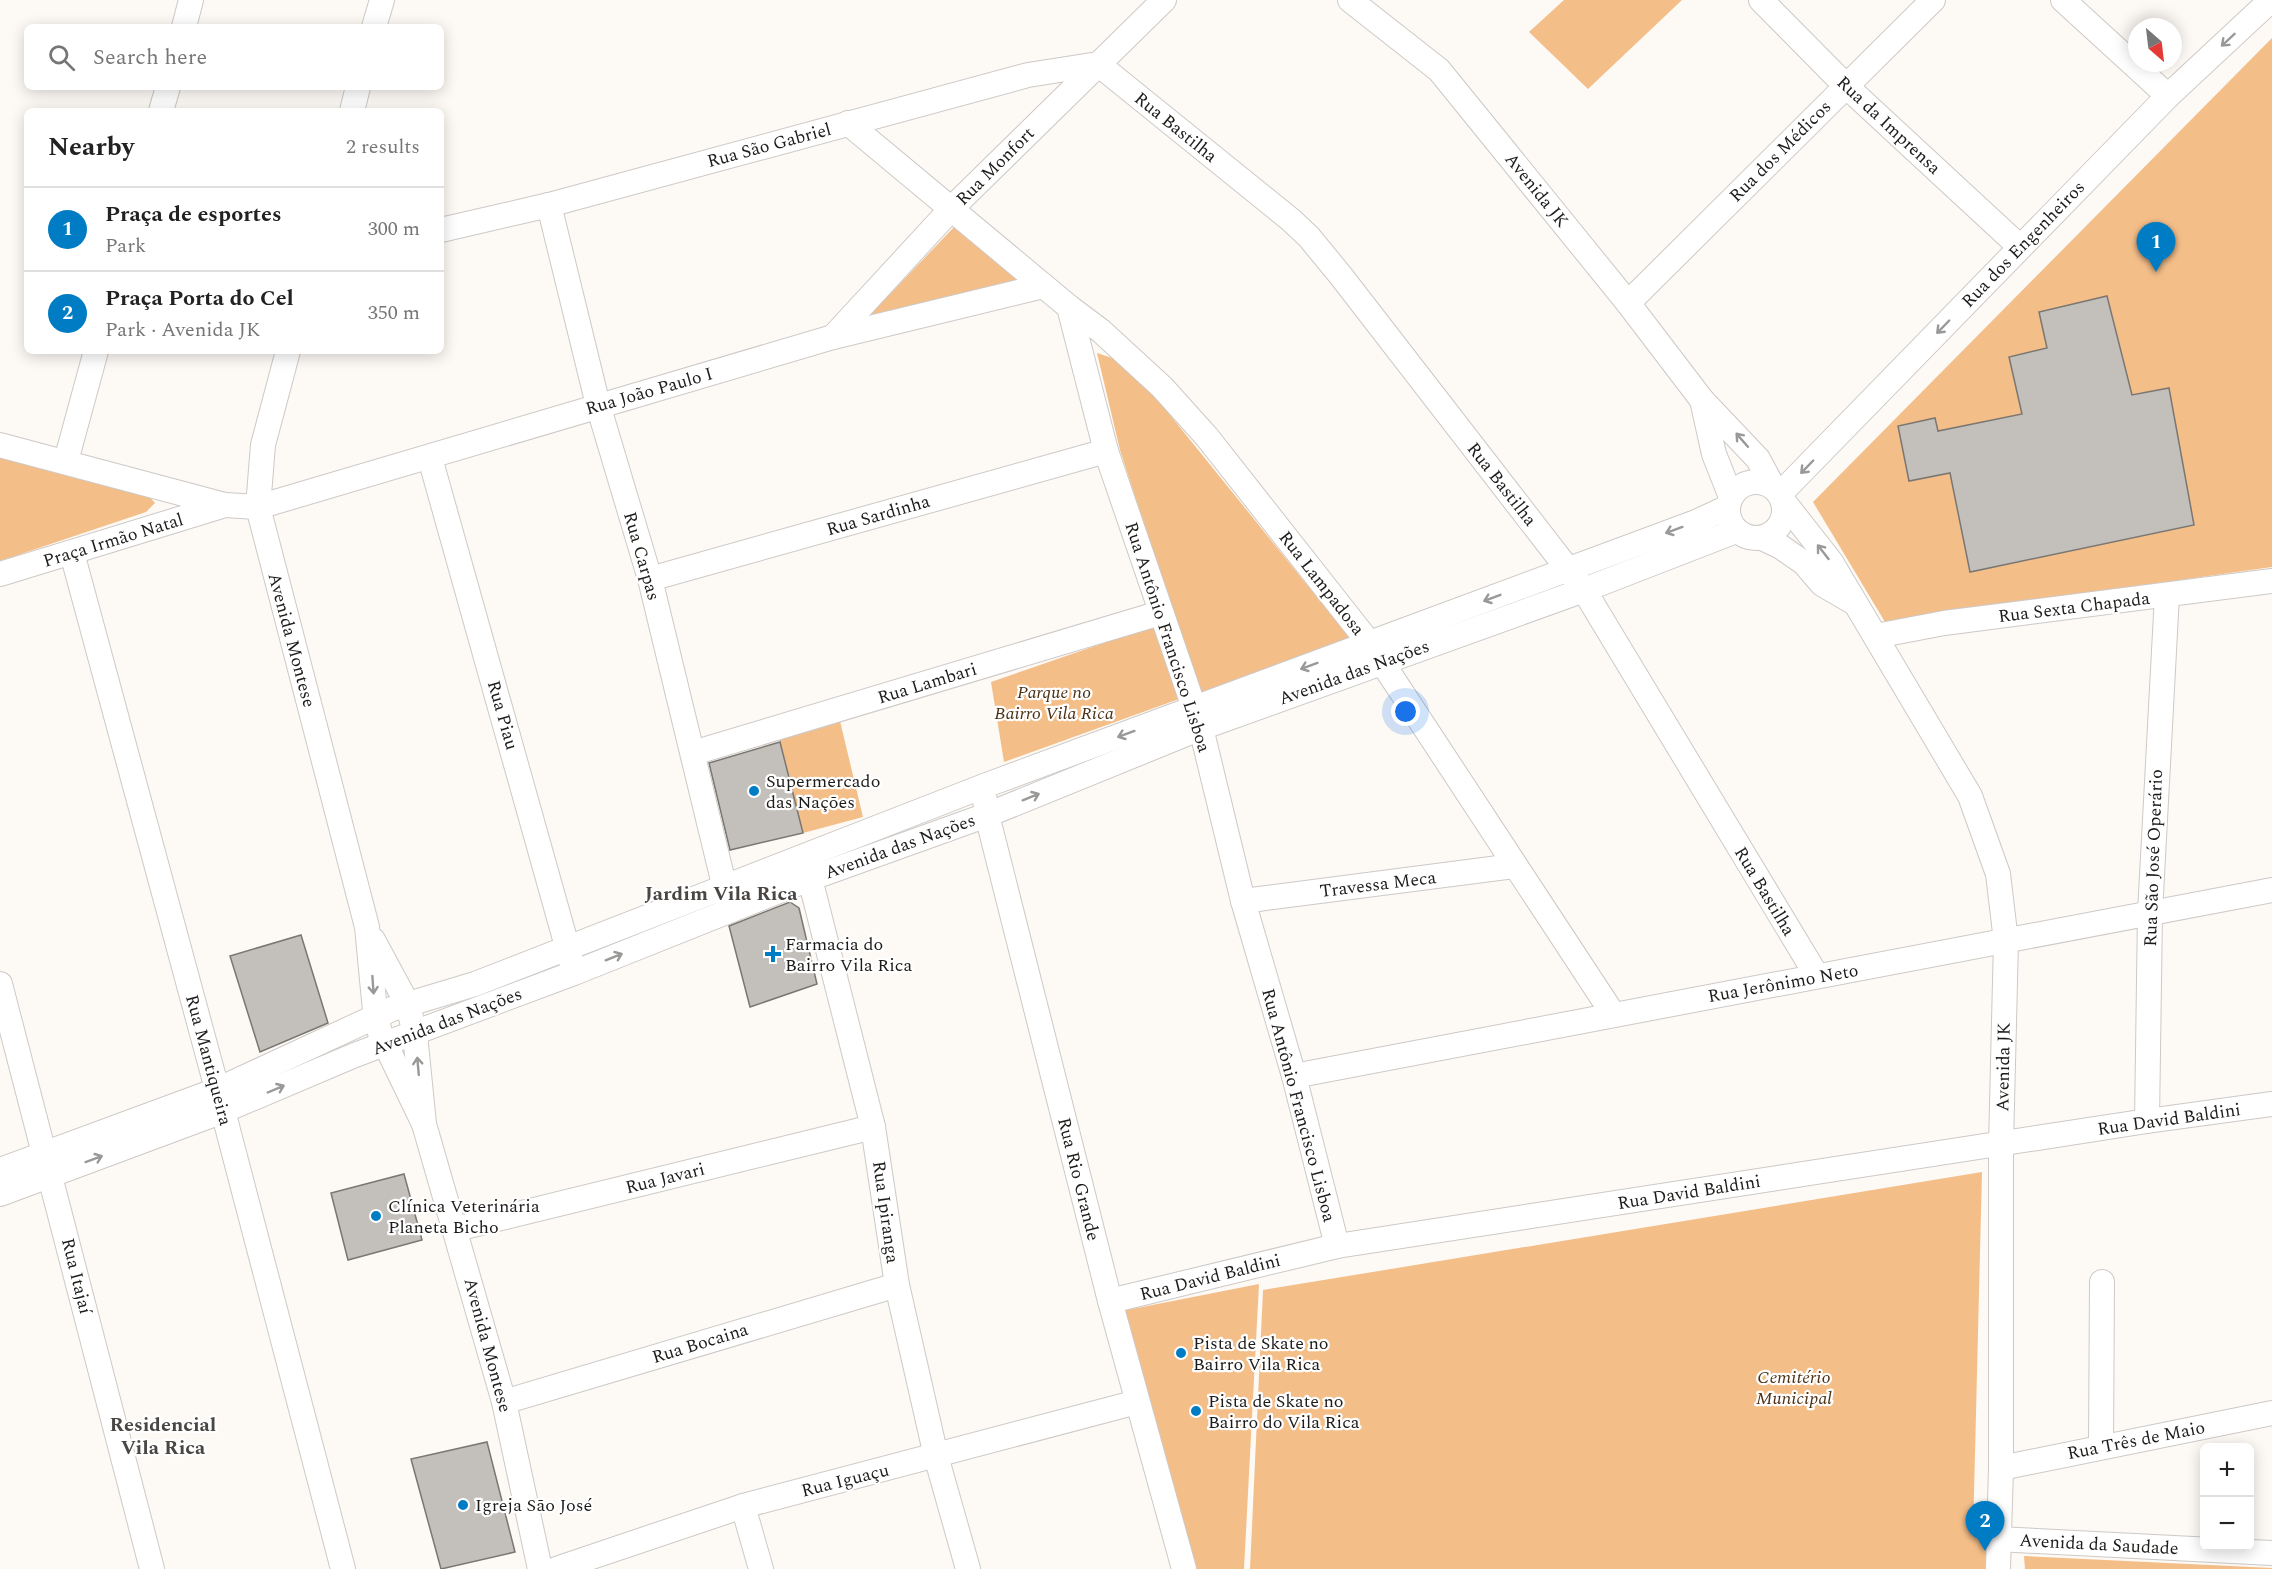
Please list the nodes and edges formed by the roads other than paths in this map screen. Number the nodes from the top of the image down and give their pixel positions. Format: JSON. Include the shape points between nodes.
{"nodes":[{"id":1,"x":191,"y":0,"type":"edge"},
{"id":2,"x":382,"y":0,"type":"edge"},
{"id":3,"x":1164,"y":0,"type":"edge"},
{"id":4,"x":1761,"y":0,"type":"edge"},
{"id":5,"x":1933,"y":0,"type":"edge"},
{"id":6,"x":2063,"y":0,"type":"edge"},
{"id":7,"x":2271,"y":0,"type":"edge"},
{"id":8,"x":1365,"y":5,"type":"edge"},
{"id":9,"x":185,"y":24,"type":"edge"},
{"id":10,"x":375,"y":24,"type":"edge"},
{"id":11,"x":1098,"y":64,"type":"junction"},
{"id":12,"x":1845,"y":86,"type":"junction"},
{"id":13,"x":167,"y":90,"type":"edge"},
{"id":14,"x":357,"y":90,"type":"edge"},
{"id":15,"x":2168,"y":96,"type":"junction"},
{"id":16,"x":162,"y":108,"type":"edge"},
{"id":17,"x":353,"y":108,"type":"edge"},
{"id":18,"x":848,"y":123,"type":"junction"},
{"id":19,"x":549,"y":205,"type":"junction"},
{"id":20,"x":952,"y":208,"type":"junction"},
{"id":21,"x":444,"y":229,"type":"edge"},
{"id":22,"x":2020,"y":248,"type":"junction"},
{"id":23,"x":1043,"y":286,"type":"junction"},
{"id":24,"x":1628,"y":303,"type":"junction"},
{"id":25,"x":1069,"y":307,"type":"junction"},
{"id":26,"x":833,"y":337,"type":"junction"},
{"id":27,"x":95,"y":354,"type":"edge"},
{"id":28,"x":287,"y":354,"type":"edge"},
{"id":29,"x":1702,"y":400,"type":"junction"},
{"id":30,"x":597,"y":405,"type":"junction"},
{"id":31,"x":0,"y":445,"type":"edge"},
{"id":32,"x":1106,"y":451,"type":"junction"},
{"id":33,"x":430,"y":458,"type":"junction"},
{"id":34,"x":66,"y":461,"type":"junction"},
{"id":35,"x":1779,"y":494,"type":"junction"},
{"id":36,"x":1730,"y":502,"type":"junction"},
{"id":37,"x":225,"y":506,"type":"junction"},
{"id":38,"x":258,"y":507,"type":"junction"},
{"id":39,"x":1736,"y":531,"type":"junction"},
{"id":40,"x":1762,"y":538,"type":"junction"},
{"id":41,"x":72,"y":553,"type":"junction"},
{"id":42,"x":1568,"y":569,"type":"junction"},
{"id":43,"x":0,"y":574,"type":"edge"},
{"id":44,"x":650,"y":579,"type":"junction"},
{"id":45,"x":2272,"y":581,"type":"edge"},
{"id":46,"x":1584,"y":590,"type":"junction"},
{"id":47,"x":2167,"y":595,"type":"junction"},
{"id":48,"x":1853,"y":602,"type":"junction"},
{"id":49,"x":1160,"y":613,"type":"junction"},
{"id":50,"x":1876,"y":636,"type":"junction"},
{"id":51,"x":1376,"y":652,"type":"junction"},
{"id":52,"x":1198,"y":718,"type":"junction"},
{"id":53,"x":693,"y":753,"type":"junction"},
{"id":54,"x":984,"y":786,"type":"junction"},
{"id":55,"x":987,"y":815,"type":"junction"},
{"id":56,"x":804,"y":855,"type":"junction"},
{"id":57,"x":1514,"y":866,"type":"junction"},
{"id":58,"x":809,"y":879,"type":"junction"},
{"id":59,"x":2272,"y":890,"type":"edge"},
{"id":60,"x":727,"y":898,"type":"junction"},
{"id":61,"x":1243,"y":901,"type":"junction"},
{"id":62,"x":2150,"y":913,"type":"junction"},
{"id":63,"x":367,"y":927,"type":"junction"},
{"id":64,"x":2006,"y":941,"type":"junction"},
{"id":65,"x":568,"y":949,"type":"junction"},
{"id":66,"x":574,"y":973,"type":"junction"},
{"id":67,"x":1817,"y":976,"type":"junction"},
{"id":68,"x":0,"y":984,"type":"edge"},
{"id":69,"x":408,"y":1005,"type":"junction"},
{"id":70,"x":1613,"y":1014,"type":"junction"},
{"id":71,"x":375,"y":1016,"type":"junction"},
{"id":72,"x":415,"y":1034,"type":"junction"},
{"id":73,"x":384,"y":1046,"type":"junction"},
{"id":74,"x":1294,"y":1076,"type":"junction"},
{"id":75,"x":220,"y":1101,"type":"junction"},
{"id":76,"x":2272,"y":1104,"type":"edge"},
{"id":77,"x":2147,"y":1121,"type":"junction"},
{"id":78,"x":424,"y":1124,"type":"junction"},
{"id":79,"x":873,"y":1127,"type":"junction"},
{"id":80,"x":2001,"y":1145,"type":"junction"},
{"id":81,"x":47,"y":1164,"type":"junction"},
{"id":82,"x":0,"y":1170,"type":"edge"},
{"id":83,"x":0,"y":1194,"type":"edge"},
{"id":84,"x":456,"y":1229,"type":"junction"},
{"id":85,"x":1336,"y":1246,"type":"junction"},
{"id":86,"x":2102,"y":1282,"type":"dead end"},
{"id":87,"x":897,"y":1285,"type":"junction"},
{"id":88,"x":1110,"y":1301,"type":"junction"},
{"id":89,"x":504,"y":1402,"type":"junction"},
{"id":90,"x":1137,"y":1402,"type":"junction"},
{"id":91,"x":2272,"y":1413,"type":"edge"},
{"id":92,"x":2101,"y":1448,"type":"junction"},
{"id":93,"x":936,"y":1456,"type":"junction"},
{"id":94,"x":2001,"y":1468,"type":"junction"},
{"id":95,"x":743,"y":1506,"type":"junction"},
{"id":96,"x":1997,"y":1539,"type":"junction"},
{"id":97,"x":2272,"y":1553,"type":"edge"},
{"id":98,"x":152,"y":1569,"type":"edge"},
{"id":99,"x":343,"y":1569,"type":"edge"},
{"id":100,"x":540,"y":1569,"type":"edge"},
{"id":101,"x":556,"y":1569,"type":"edge"},
{"id":102,"x":761,"y":1569,"type":"edge"},
{"id":103,"x":968,"y":1569,"type":"edge"},
{"id":104,"x":1184,"y":1569,"type":"edge"},
{"id":105,"x":1998,"y":1569,"type":"edge"}],
"edges":[{"from":1,"to":9,"type":"street"},
{"from":2,"to":10,"type":"street"},
{"from":3,"to":11,"type":"street","name":"Rua Monfort"},
{"from":4,"to":12,"type":"street","name":"Rua da Imprensa"},
{"from":5,"to":12,"type":"street","name":"Rua dos Médicos"},
{"from":6,"to":15,"type":"street"},
{"from":7,"to":15,"type":"street","name":"Rua dos Engenheiros","one_way":true},
{"from":8,"to":24,"type":"street","name":"Avenida JK","via":[[1439,70]]},
{"from":11,"to":18,"type":"street","name":"Rua São Gabriel","via":[[1028,75]]},
{"from":11,"to":20,"type":"street","name":"Rua Monfort"},
{"from":11,"to":42,"type":"street","name":"Rua Bastilha","via":[[1309,237]]},
{"from":12,"to":22,"type":"street","name":"Rua da Imprensa"},
{"from":12,"to":24,"type":"street","name":"Rua dos Médicos"},
{"from":13,"to":16,"type":"street"},
{"from":14,"to":17,"type":"street"},
{"from":15,"to":22,"type":"street","name":"Rua dos Engenheiros"},
{"from":18,"to":19,"type":"street","name":"Rua São Gabriel"},
{"from":18,"to":20,"type":"street"},
{"from":19,"to":21,"type":"street","name":"Rua São Gabriel"},
{"from":19,"to":30,"type":"street","name":"Rua Carpas"},
{"from":20,"to":23,"type":"street"},
{"from":20,"to":26,"type":"street","name":"Rua Monfort"},
{"from":22,"to":35,"type":"street","name":"Rua dos Engenheiros","one_way":true},
{"from":23,"to":25,"type":"street"},
{"from":23,"to":26,"type":"street","name":"Rua João Paulo I"},
{"from":24,"to":29,"type":"street","name":"Avenida JK"},
{"from":25,"to":32,"type":"street","name":"Rua Antônio Francisco Lisboa"},
{"from":25,"to":51,"type":"street","name":"Rua Lampadosa","via":[[1162,387],[1192,420]]},
{"from":26,"to":30,"type":"street","name":"Rua João Paulo I"},
{"from":27,"to":34,"type":"street"},
{"from":28,"to":38,"type":"street","name":"Avenida Montese","via":[[263,445]]},
{"from":35,"to":29,"type":"street","name":"Avenida JK","one_way":true,"via":[[1752,452]]},
{"from":29,"to":36,"type":"street","name":"Avenida JK"},
{"from":30,"to":33,"type":"street","name":"Rua João Paulo I"},
{"from":30,"to":44,"type":"street","name":"Rua Carpas"},
{"from":31,"to":34,"type":"street","name":"Praça Irmão Natal"},
{"from":32,"to":44,"type":"street","name":"Rua Sardinha"},
{"from":32,"to":49,"type":"street","name":"Rua Antônio Francisco Lisboa"},
{"from":33,"to":38,"type":"street","name":"Rua João Paulo I"},
{"from":33,"to":65,"type":"street","name":"Rua Piau"},
{"from":34,"to":37,"type":"street","name":"Praça Irmão Natal"},
{"from":35,"to":36,"type":"street","via":[[1764,483],[1745,484]]},
{"from":35,"to":40,"type":"street","via":[[1783,521],[1778,529]]},
{"from":48,"to":35,"type":"street","name":"Avenida JK","one_way":true,"via":[[1831,562]]},
{"from":36,"to":39,"type":"street","via":[[1731,524]]},
{"from":36,"to":42,"type":"street","name":"Avenida das Nações","one_way":true,"via":[[1696,522]]},
{"from":37,"to":38,"type":"street","name":"Praça Irmão Natal"},
{"from":37,"to":41,"type":"street","name":"Praça Irmão Natal"},
{"from":38,"to":63,"type":"street","name":"Avenida Montese"},
{"from":39,"to":40,"type":"street"},
{"from":39,"to":46,"type":"street","name":"Avenida das Nações"},
{"from":40,"to":48,"type":"street","name":"Avenida JK","via":[[1804,563],[1822,584]]},
{"from":41,"to":43,"type":"street","name":"Praça Irmão Natal"},
{"from":41,"to":75,"type":"street","name":"Rua Mantiqueira"},
{"from":42,"to":46,"type":"street","name":"Rua Bastilha"},
{"from":42,"to":51,"type":"street","name":"Avenida das Nações","one_way":true},
{"from":44,"to":53,"type":"street","name":"Rua Carpas"},
{"from":45,"to":47,"type":"street","name":"Rua Sexta Chapada"},
{"from":46,"to":51,"type":"street","name":"Avenida das Nações"},
{"from":46,"to":67,"type":"street","name":"Rua Bastilha"},
{"from":47,"to":50,"type":"street","name":"Rua Sexta Chapada","via":[[1944,623]]},
{"from":47,"to":62,"type":"street","name":"Rua São José Operário"},
{"from":48,"to":50,"type":"street","name":"Avenida JK"},
{"from":49,"to":52,"type":"street","name":"Rua Antônio Francisco Lisboa"},
{"from":49,"to":53,"type":"street","name":"Rua Lambari"},
{"from":50,"to":64,"type":"street","name":"Avenida JK","via":[[1970,796],[1998,874]]},
{"from":51,"to":52,"type":"street","name":"Avenida das Nações"},
{"from":51,"to":57,"type":"street","name":"Rua Lampadosa"},
{"from":52,"to":54,"type":"street","name":"Avenida das Nações","one_way":true},
{"from":55,"to":52,"type":"street","name":"Avenida das Nações","one_way":true},
{"from":52,"to":61,"type":"street","name":"Rua Antônio Francisco Lisboa"},
{"from":53,"to":60,"type":"street","name":"Rua Carpas"},
{"from":54,"to":55,"type":"street","name":"Rua Rio Grande"},
{"from":54,"to":56,"type":"street","name":"Avenida das Nações"},
{"from":55,"to":58,"type":"street","name":"Avenida das Nações"},
{"from":55,"to":88,"type":"street","name":"Rua Rio Grande"},
{"from":56,"to":58,"type":"street","name":"Rua Ipiranga"},
{"from":56,"to":60,"type":"street","name":"Avenida das Nações"},
{"from":57,"to":61,"type":"street","name":"Travessa Meca"},
{"from":57,"to":70,"type":"street","name":"Rua Lampadosa"},
{"from":58,"to":60,"type":"street","name":"Avenida das Nações"},
{"from":58,"to":79,"type":"street","name":"Rua Ipiranga"},
{"from":59,"to":62,"type":"street","name":"Rua Jerônimo Neto"},
{"from":60,"to":65,"type":"street","name":"Avenida das Nações"},
{"from":66,"to":60,"type":"street","name":"Avenida das Nações","one_way":true},
{"from":61,"to":74,"type":"street","name":"Rua Antônio Francisco Lisboa"},
{"from":62,"to":64,"type":"street","name":"Rua Jerônimo Neto"},
{"from":62,"to":77,"type":"street","name":"Rua São José Operário"},
{"from":63,"to":69,"type":"street","name":"Avenida Montese"},
{"from":63,"to":71,"type":"street","name":"Avenida Montese","one_way":true},
{"from":64,"to":67,"type":"street","name":"Rua Jerônimo Neto"},
{"from":64,"to":80,"type":"street","name":"Avenida JK"},
{"from":65,"to":66,"type":"street","name":"Rua Piau"},
{"from":65,"to":69,"type":"street","name":"Avenida das Nações"},
{"from":66,"to":72,"type":"street","name":"Avenida das Nações"},
{"from":67,"to":70,"type":"street","name":"Rua Jerônimo Neto"},
{"from":68,"to":81,"type":"street","name":"Rua Itajaí"},
{"from":69,"to":71,"type":"street","name":"Avenida das Nações"},
{"from":69,"to":72,"type":"street","name":"Avenida Montese"},
{"from":70,"to":74,"type":"street","name":"Rua Jerônimo Neto"},
{"from":71,"to":73,"type":"street","name":"Avenida Montese"},
{"from":71,"to":75,"type":"street","name":"Avenida das Nações"},
{"from":72,"to":73,"type":"street","name":"Avenida das Nações"},
{"from":78,"to":72,"type":"street","name":"Avenida Montese","one_way":true},
{"from":75,"to":73,"type":"street","name":"Avenida das Nações","one_way":true},
{"from":73,"to":78,"type":"street","name":"Avenida Montese"},
{"from":74,"to":85,"type":"street","name":"Rua Antônio Francisco Lisboa"},
{"from":75,"to":81,"type":"street","name":"Avenida das Nações"},
{"from":75,"to":99,"type":"street","name":"Rua Mantiqueira"},
{"from":76,"to":77,"type":"street","name":"Rua David Baldini"},
{"from":77,"to":80,"type":"street","name":"Rua David Baldini"},
{"from":78,"to":84,"type":"street","name":"Avenida Montese"},
{"from":79,"to":84,"type":"street","name":"Rua Javari"},
{"from":79,"to":87,"type":"street","name":"Rua Ipiranga"},
{"from":80,"to":85,"type":"street","name":"Rua David Baldini"},
{"from":80,"to":94,"type":"street","name":"Avenida JK"},
{"from":81,"to":82,"type":"street","name":"Avenida das Nações"},
{"from":81,"to":83,"type":"street","name":"Avenida das Nações"},
{"from":81,"to":98,"type":"street","name":"Rua Itajaí"},
{"from":84,"to":89,"type":"street","name":"Avenida Montese"},
{"from":85,"to":88,"type":"street","name":"Rua David Baldini"},
{"from":86,"to":92,"type":"street"},
{"from":87,"to":89,"type":"street","name":"Rua Bocaina"},
{"from":87,"to":93,"type":"street","name":"Rua Ipiranga"},
{"from":88,"to":90,"type":"street","name":"Rua Rio Grande"},
{"from":89,"to":100,"type":"street","name":"Avenida Montese"},
{"from":90,"to":93,"type":"street","name":"Rua Iguaçu"},
{"from":90,"to":104,"type":"street","name":"Rua Rio Grande"},
{"from":91,"to":92,"type":"street","name":"Rua Três de Maio"},
{"from":92,"to":94,"type":"street","name":"Rua Três de Maio"},
{"from":93,"to":95,"type":"street","name":"Rua Iguaçu"},
{"from":93,"to":103,"type":"street","name":"Rua Ipiranga"},
{"from":94,"to":96,"type":"street","name":"Avenida JK"},
{"from":95,"to":101,"type":"street","name":"Rua Iguaçu"},
{"from":95,"to":102,"type":"street"},
{"from":96,"to":97,"type":"street","name":"Avenida da Saudade"},
{"from":96,"to":105,"type":"street","name":"Avenida JK"}]}
